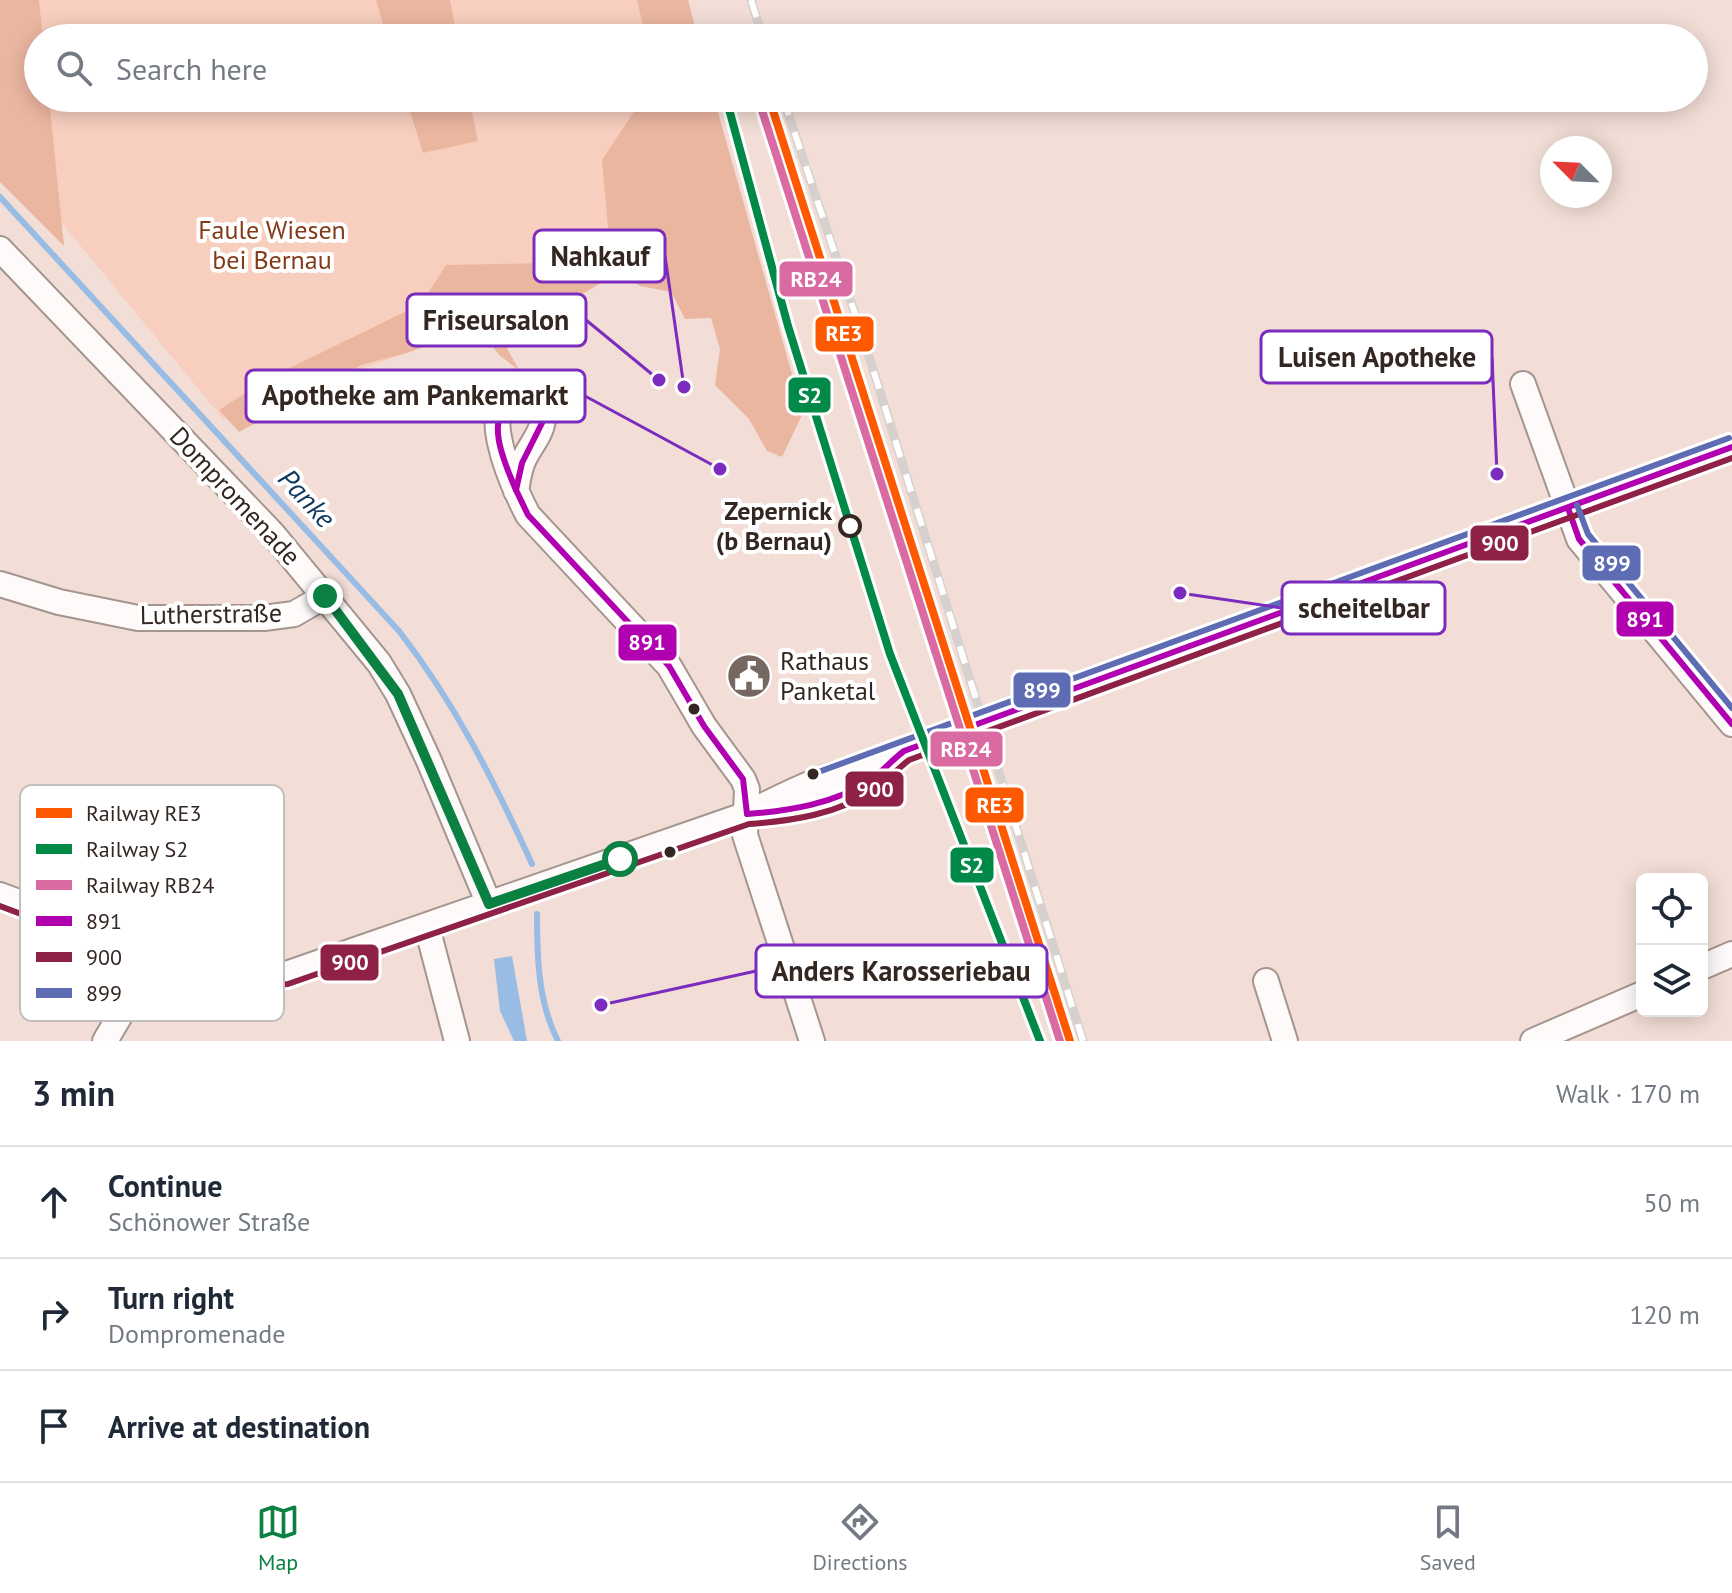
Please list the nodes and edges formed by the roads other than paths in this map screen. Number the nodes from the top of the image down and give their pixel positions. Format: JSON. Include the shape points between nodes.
{"nodes":[{"id":1,"x":0,"y":249,"type":"edge"},
{"id":2,"x":1523,"y":384,"type":"dead end"},
{"id":3,"x":1732,"y":447,"type":"edge"},
{"id":4,"x":516,"y":491,"type":"dead end"},
{"id":5,"x":1568,"y":508,"type":"junction"},
{"id":6,"x":0,"y":584,"type":"edge"},
{"id":7,"x":325,"y":596,"type":"junction"},
{"id":8,"x":1732,"y":724,"type":"edge"},
{"id":9,"x":747,"y":814,"type":"junction"},
{"id":10,"x":0,"y":895,"type":"edge"},
{"id":11,"x":20,"y":903,"type":"edge"},
{"id":12,"x":489,"y":904,"type":"junction"},
{"id":13,"x":427,"y":927,"type":"junction"},
{"id":14,"x":1732,"y":954,"type":"edge"},
{"id":15,"x":1708,"y":964,"type":"edge"},
{"id":16,"x":284,"y":974,"type":"edge"},
{"id":17,"x":1266,"y":981,"type":"dead end"},
{"id":18,"x":1636,"y":997,"type":"edge"},
{"id":19,"x":117,"y":1021,"type":"edge"},
{"id":20,"x":105,"y":1041,"type":"edge"},
{"id":21,"x":457,"y":1041,"type":"edge"},
{"id":22,"x":812,"y":1041,"type":"edge"},
{"id":23,"x":1285,"y":1041,"type":"edge"},
{"id":24,"x":1533,"y":1041,"type":"edge"}],
"edges":[{"from":1,"to":7,"type":"street","name":"Dompromenade","via":[[272,533]]},
{"from":2,"to":5,"type":"street"},
{"from":3,"to":5,"type":"street"},
{"from":4,"to":9,"type":"street","via":[[528,515],[676,675],[704,726],[743,779]]},
{"from":5,"to":8,"type":"street","via":[[1579,539]]},
{"from":5,"to":9,"type":"street","via":[[904,751],[889,761],[865,764]]},
{"from":6,"to":7,"type":"street","name":"Lutherstraße","via":[[138,618],[264,618],[294,614]]},
{"from":7,"to":12,"type":"street","name":"Dompromenade","via":[[398,694]]},
{"from":9,"to":12,"type":"street"},
{"from":9,"to":22,"type":"street","via":[[745,835]]},
{"from":10,"to":11,"type":"street"},
{"from":12,"to":13,"type":"street"},
{"from":13,"to":16,"type":"street"},
{"from":13,"to":21,"type":"street"},
{"from":14,"to":15,"type":"street"},
{"from":17,"to":23,"type":"street"},
{"from":18,"to":24,"type":"street"},
{"from":19,"to":20,"type":"street"}]}
